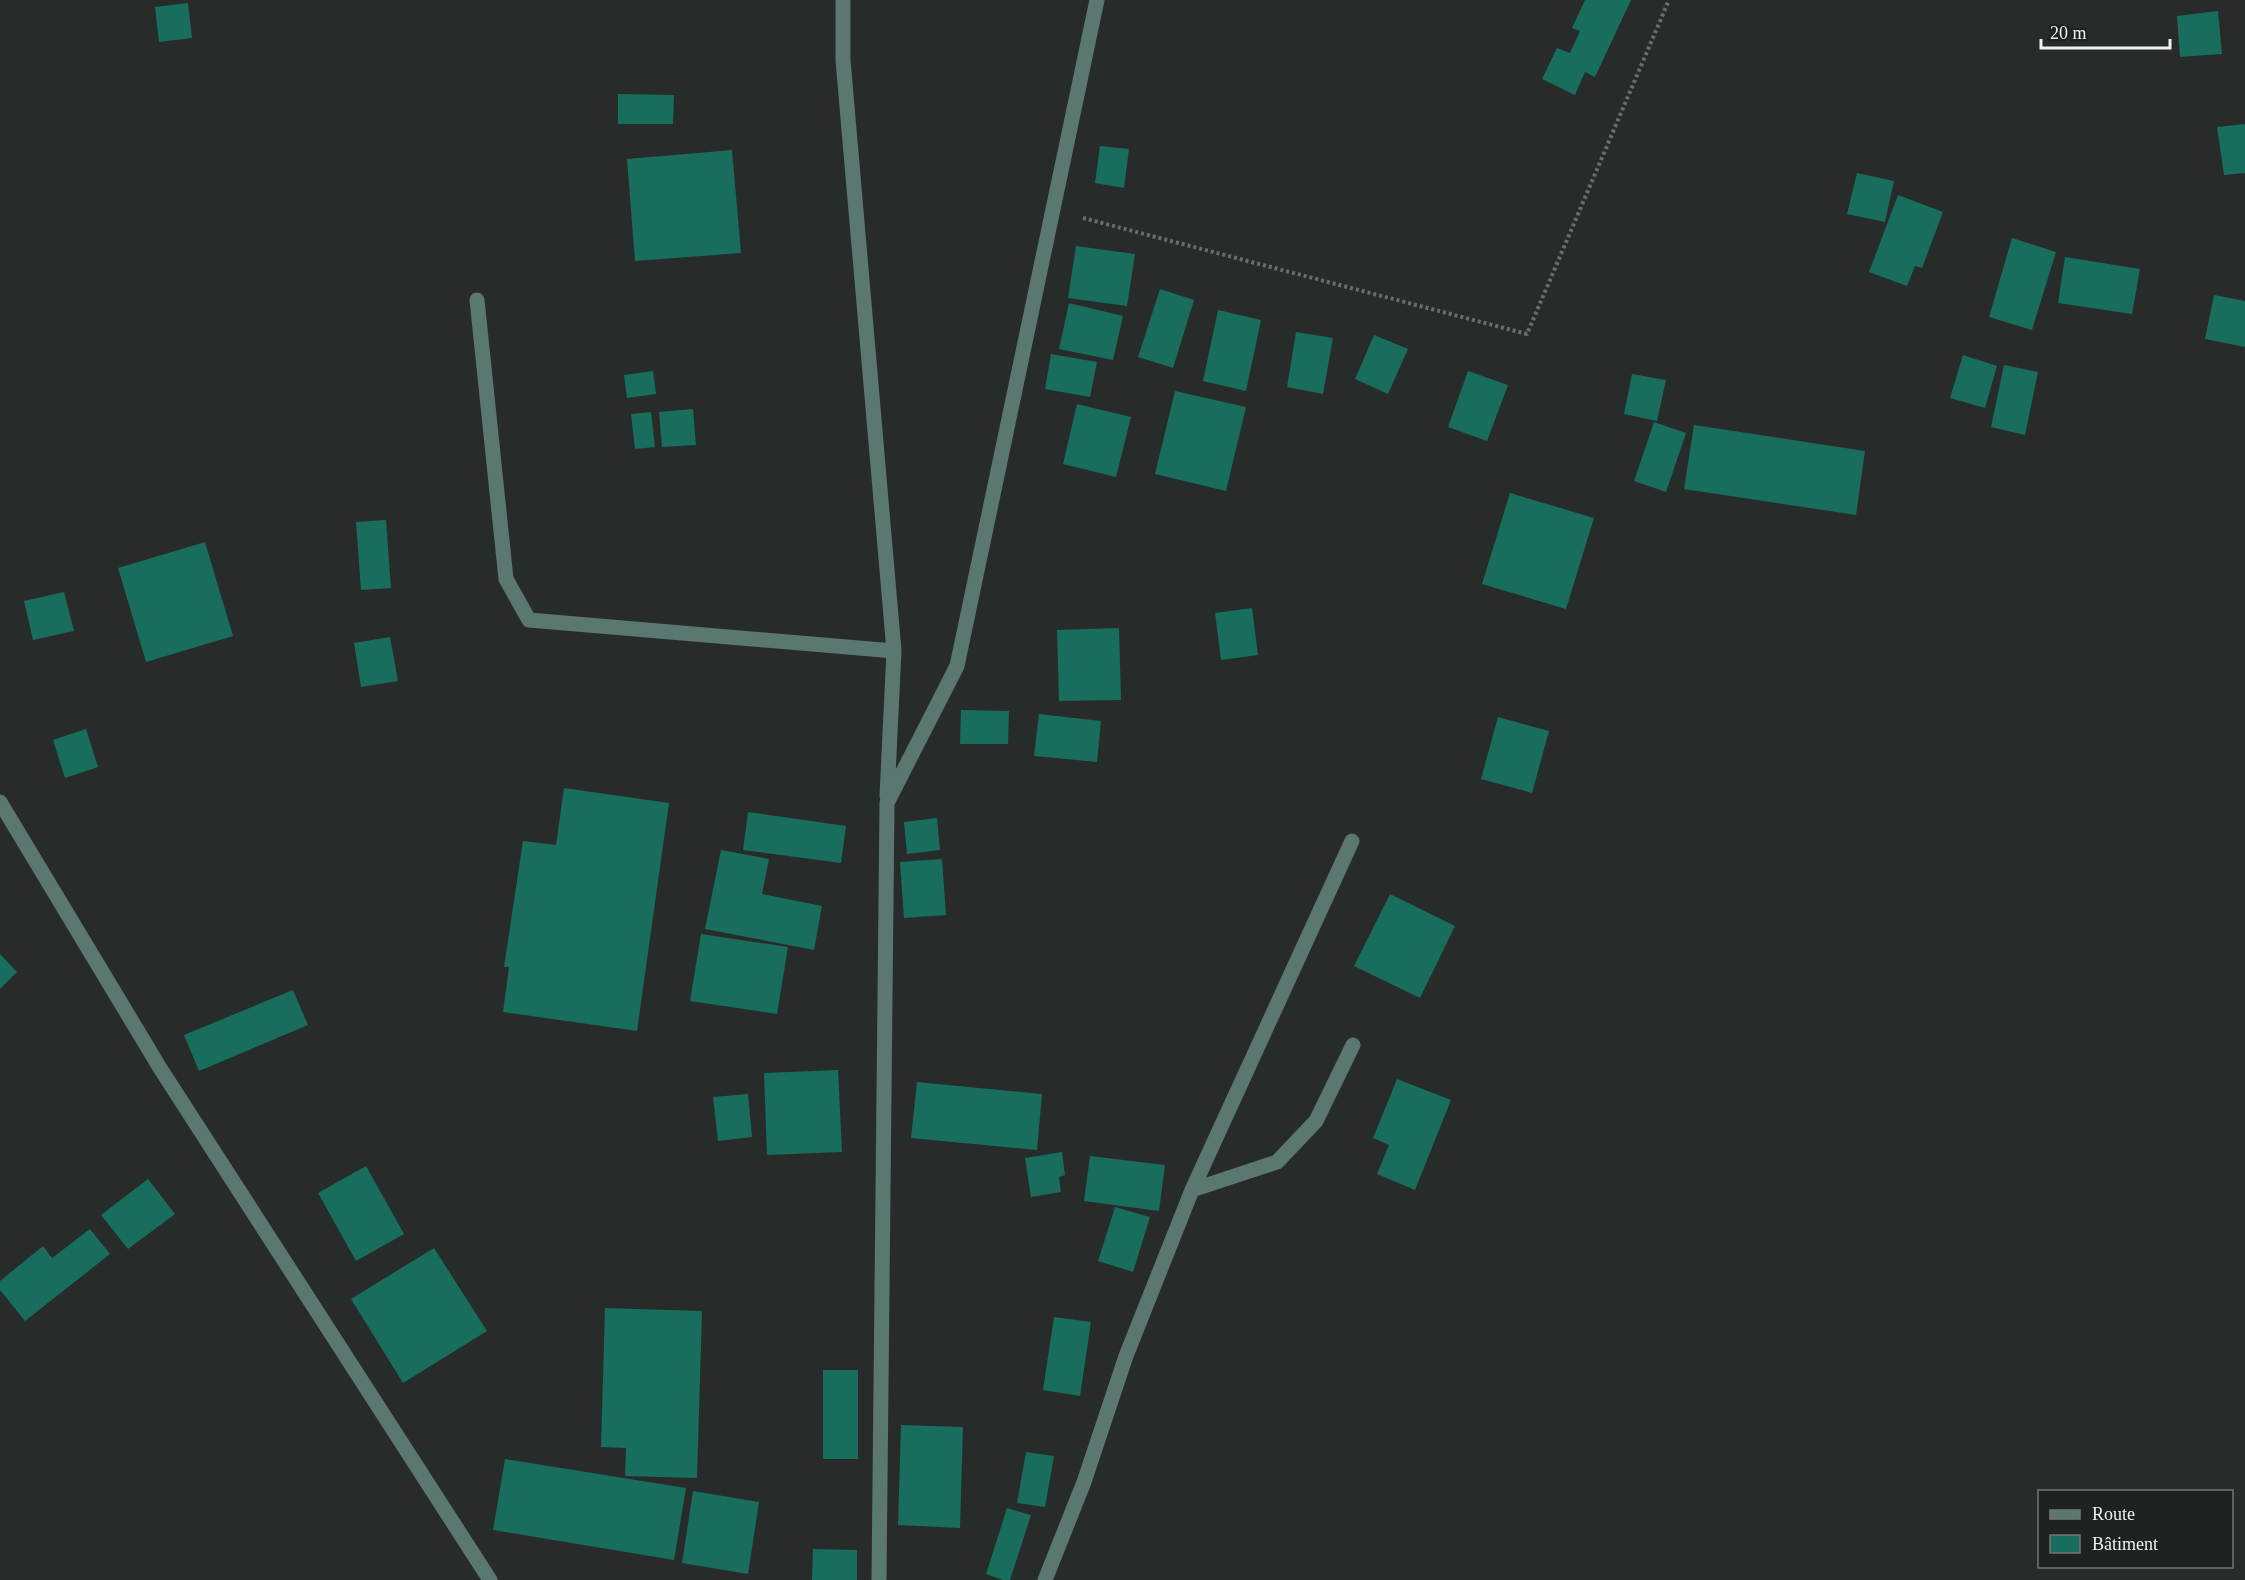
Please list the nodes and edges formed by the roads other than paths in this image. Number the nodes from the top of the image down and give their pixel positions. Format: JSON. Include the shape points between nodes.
{"nodes":[{"id":1,"x":843,"y":0,"type":"edge"},
{"id":2,"x":1097,"y":0,"type":"edge"},
{"id":3,"x":477,"y":300,"type":"dead end"},
{"id":4,"x":894,"y":651,"type":"junction"},
{"id":5,"x":0,"y":802,"type":"edge"},
{"id":6,"x":887,"y":803,"type":"junction"},
{"id":7,"x":1352,"y":841,"type":"dead end"},
{"id":8,"x":1353,"y":1044,"type":"dead end"},
{"id":9,"x":1192,"y":1190,"type":"junction"},
{"id":10,"x":490,"y":1580,"type":"edge"},
{"id":11,"x":879,"y":1580,"type":"edge"},
{"id":12,"x":1045,"y":1580,"type":"edge"}],
"edges":[{"from":1,"to":4,"type":"street","via":[[844,71]]},
{"from":2,"to":6,"type":"street","via":[[957,666]]},
{"from":3,"to":4,"type":"street","via":[[506,579],[529,620]]},
{"from":4,"to":6,"type":"street"},
{"from":5,"to":10,"type":"street","via":[[160,1068]]},
{"from":6,"to":11,"type":"street"},
{"from":7,"to":9,"type":"street"},
{"from":8,"to":9,"type":"street","via":[[1316,1120],[1277,1162]]},
{"from":9,"to":12,"type":"street","via":[[1126,1356],[1084,1482]]}]}
